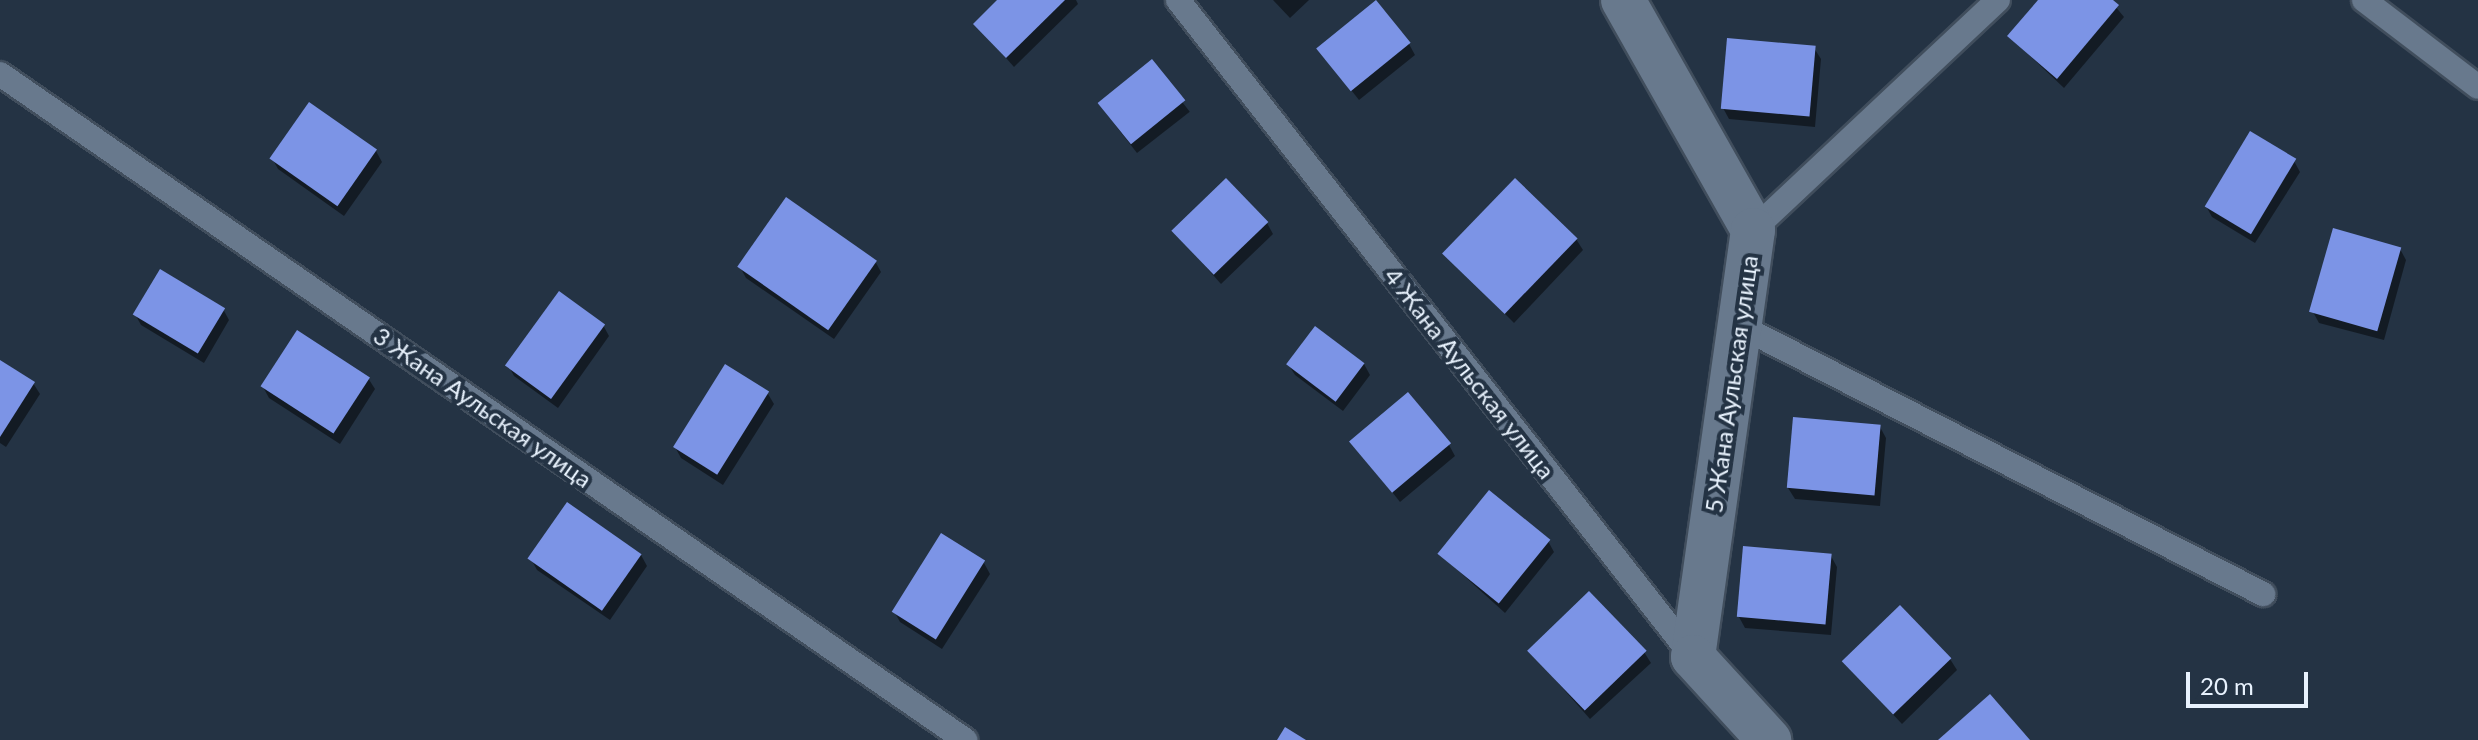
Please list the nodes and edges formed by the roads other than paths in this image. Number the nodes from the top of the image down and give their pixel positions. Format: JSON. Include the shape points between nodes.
{"nodes":[{"id":1,"x":1178,"y":0,"type":"edge"},
{"id":2,"x":1623,"y":0,"type":"edge"},
{"id":3,"x":1998,"y":0,"type":"edge"},
{"id":4,"x":2364,"y":0,"type":"edge"},
{"id":5,"x":0,"y":74,"type":"edge"},
{"id":6,"x":2478,"y":87,"type":"edge"},
{"id":7,"x":1753,"y":230,"type":"junction"},
{"id":8,"x":1740,"y":326,"type":"junction"},
{"id":9,"x":2263,"y":594,"type":"dead end"},
{"id":10,"x":1693,"y":657,"type":"junction"},
{"id":11,"x":965,"y":740,"type":"edge"},
{"id":12,"x":1769,"y":740,"type":"edge"}],
"edges":[{"from":1,"to":10,"type":"lane","name":"4 Жана Аульская улица"},
{"from":2,"to":7,"type":"street","name":"5 Жана Аульская улица"},
{"from":3,"to":7,"type":"lane"},
{"from":4,"to":6,"type":"lane"},
{"from":5,"to":11,"type":"lane","name":"3 Жана Аульская улица"},
{"from":7,"to":8,"type":"street","name":"5 Жана Аульская улица"},
{"from":8,"to":9,"type":"lane"},
{"from":8,"to":10,"type":"street","name":"5 Жана Аульская улица"},
{"from":10,"to":12,"type":"street","name":"4 Жана Аульская улица"}]}
